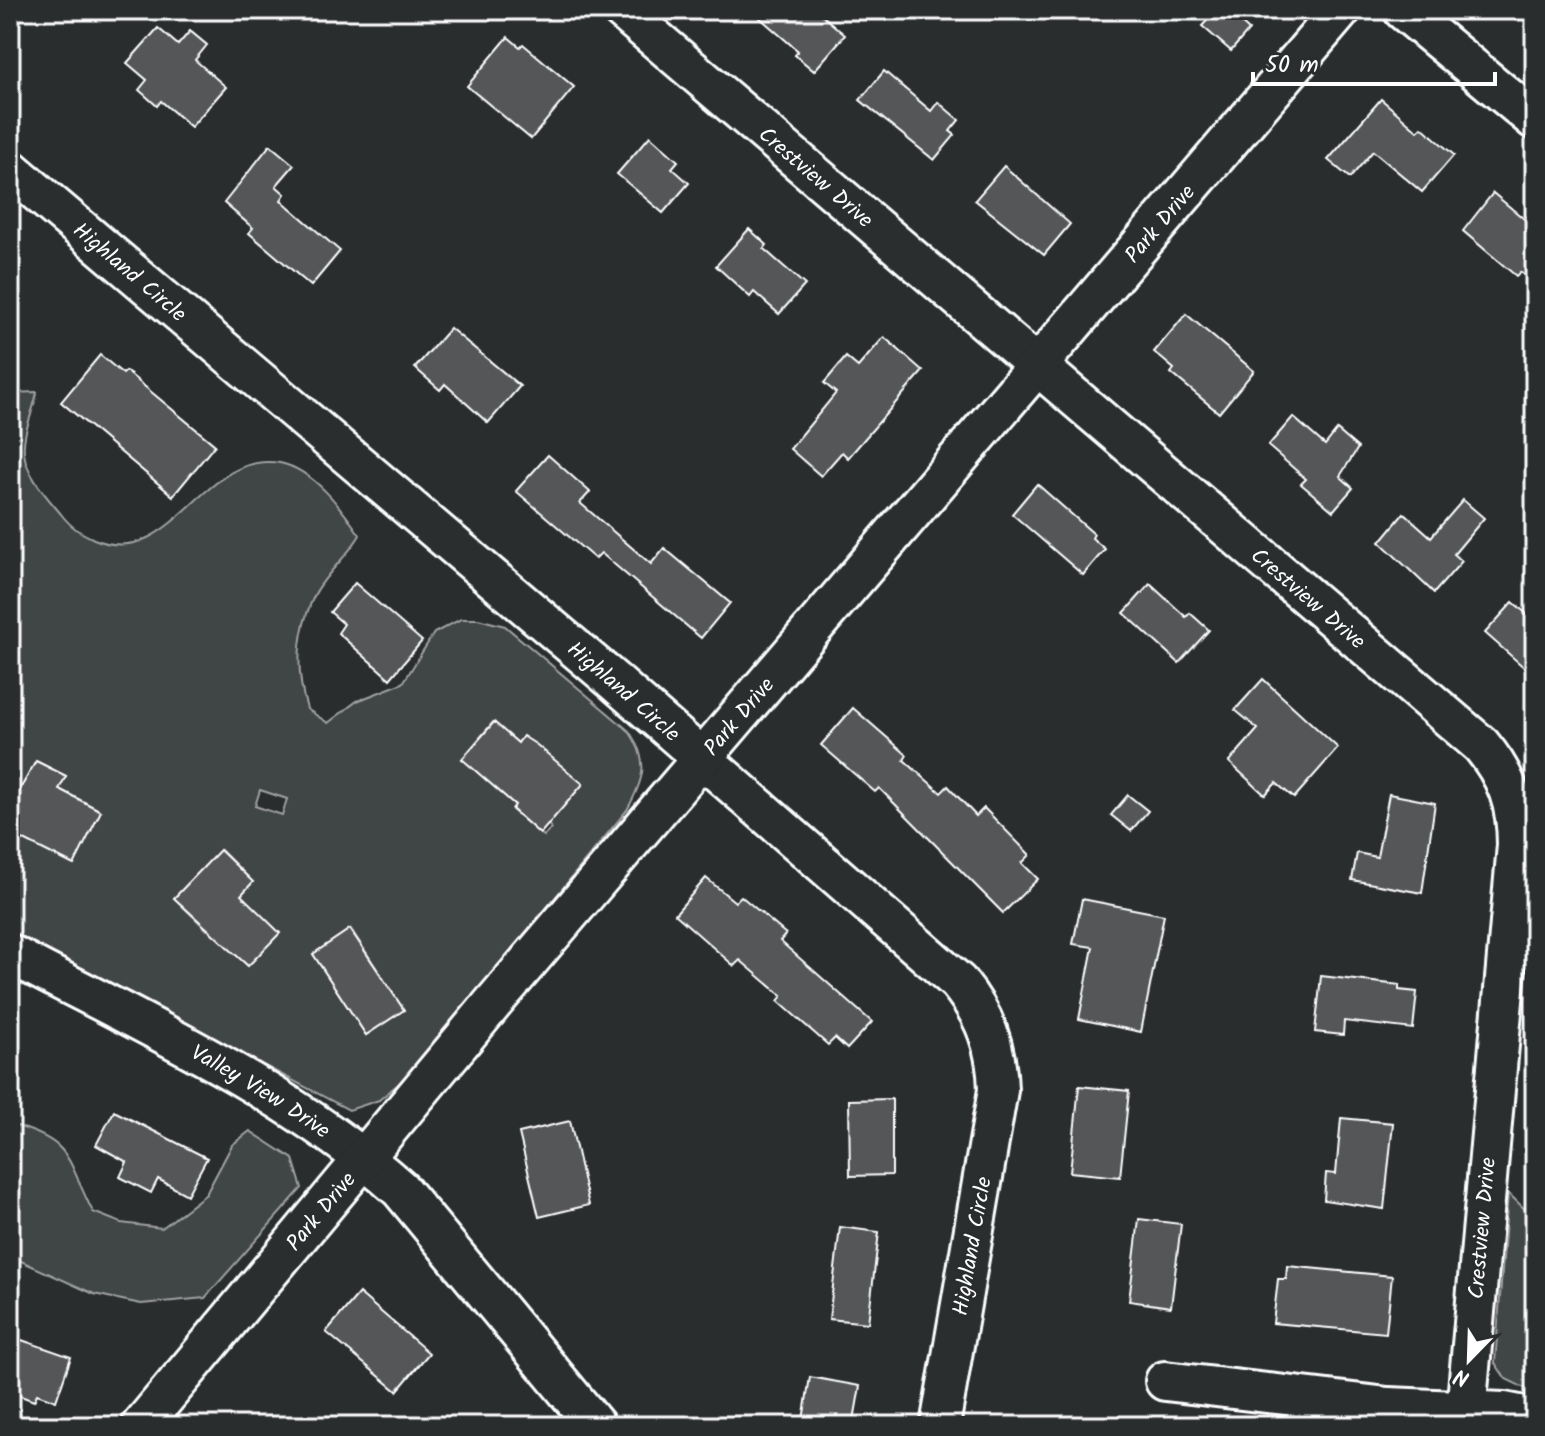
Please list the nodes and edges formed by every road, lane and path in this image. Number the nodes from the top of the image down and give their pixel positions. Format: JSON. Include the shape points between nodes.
{"nodes":[{"id":1,"x":622,"y":10,"type":"edge"},
{"id":2,"x":1341,"y":10,"type":"edge"},
{"id":3,"x":1403,"y":10,"type":"edge"},
{"id":4,"x":1535,"y":120,"type":"edge"},
{"id":5,"x":10,"y":169,"type":"edge"},
{"id":6,"x":1039,"y":364,"type":"junction"},
{"id":7,"x":702,"y":758,"type":"junction"},
{"id":8,"x":10,"y":954,"type":"edge"},
{"id":9,"x":366,"y":1158,"type":"junction"},
{"id":10,"x":1165,"y":1381,"type":"dead end"},
{"id":11,"x":1466,"y":1412,"type":"junction"},
{"id":12,"x":1535,"y":1418,"type":"edge"},
{"id":13,"x":141,"y":1426,"type":"edge"},
{"id":14,"x":596,"y":1426,"type":"edge"},
{"id":15,"x":940,"y":1426,"type":"edge"}],
"edges":[{"from":1,"to":6,"type":"street","name":"Crestview Drive"},
{"from":2,"to":6,"type":"street","name":"Park Drive"},
{"from":3,"to":4,"type":"street"},
{"from":5,"to":7,"type":"street","name":"Highland Circle"},
{"from":6,"to":7,"type":"street","name":"Park Drive"},
{"from":6,"to":11,"type":"street","name":"Crestview Drive","via":[[1481,745],[1509,788],[1516,809],[1517,845]]},
{"from":7,"to":9,"type":"street","name":"Park Drive"},
{"from":7,"to":15,"type":"street","name":"Highland Circle","via":[[958,982],[975,1003],[994,1045],[998,1090]]},
{"from":8,"to":9,"type":"street","name":"Valley View Drive","via":[[280,1098]]},
{"from":9,"to":13,"type":"street","name":"Park Drive"},
{"from":9,"to":14,"type":"street","name":"Valley View Drive","via":[[400,1189]]},
{"from":10,"to":11,"type":"street"},
{"from":11,"to":12,"type":"street"}]}
